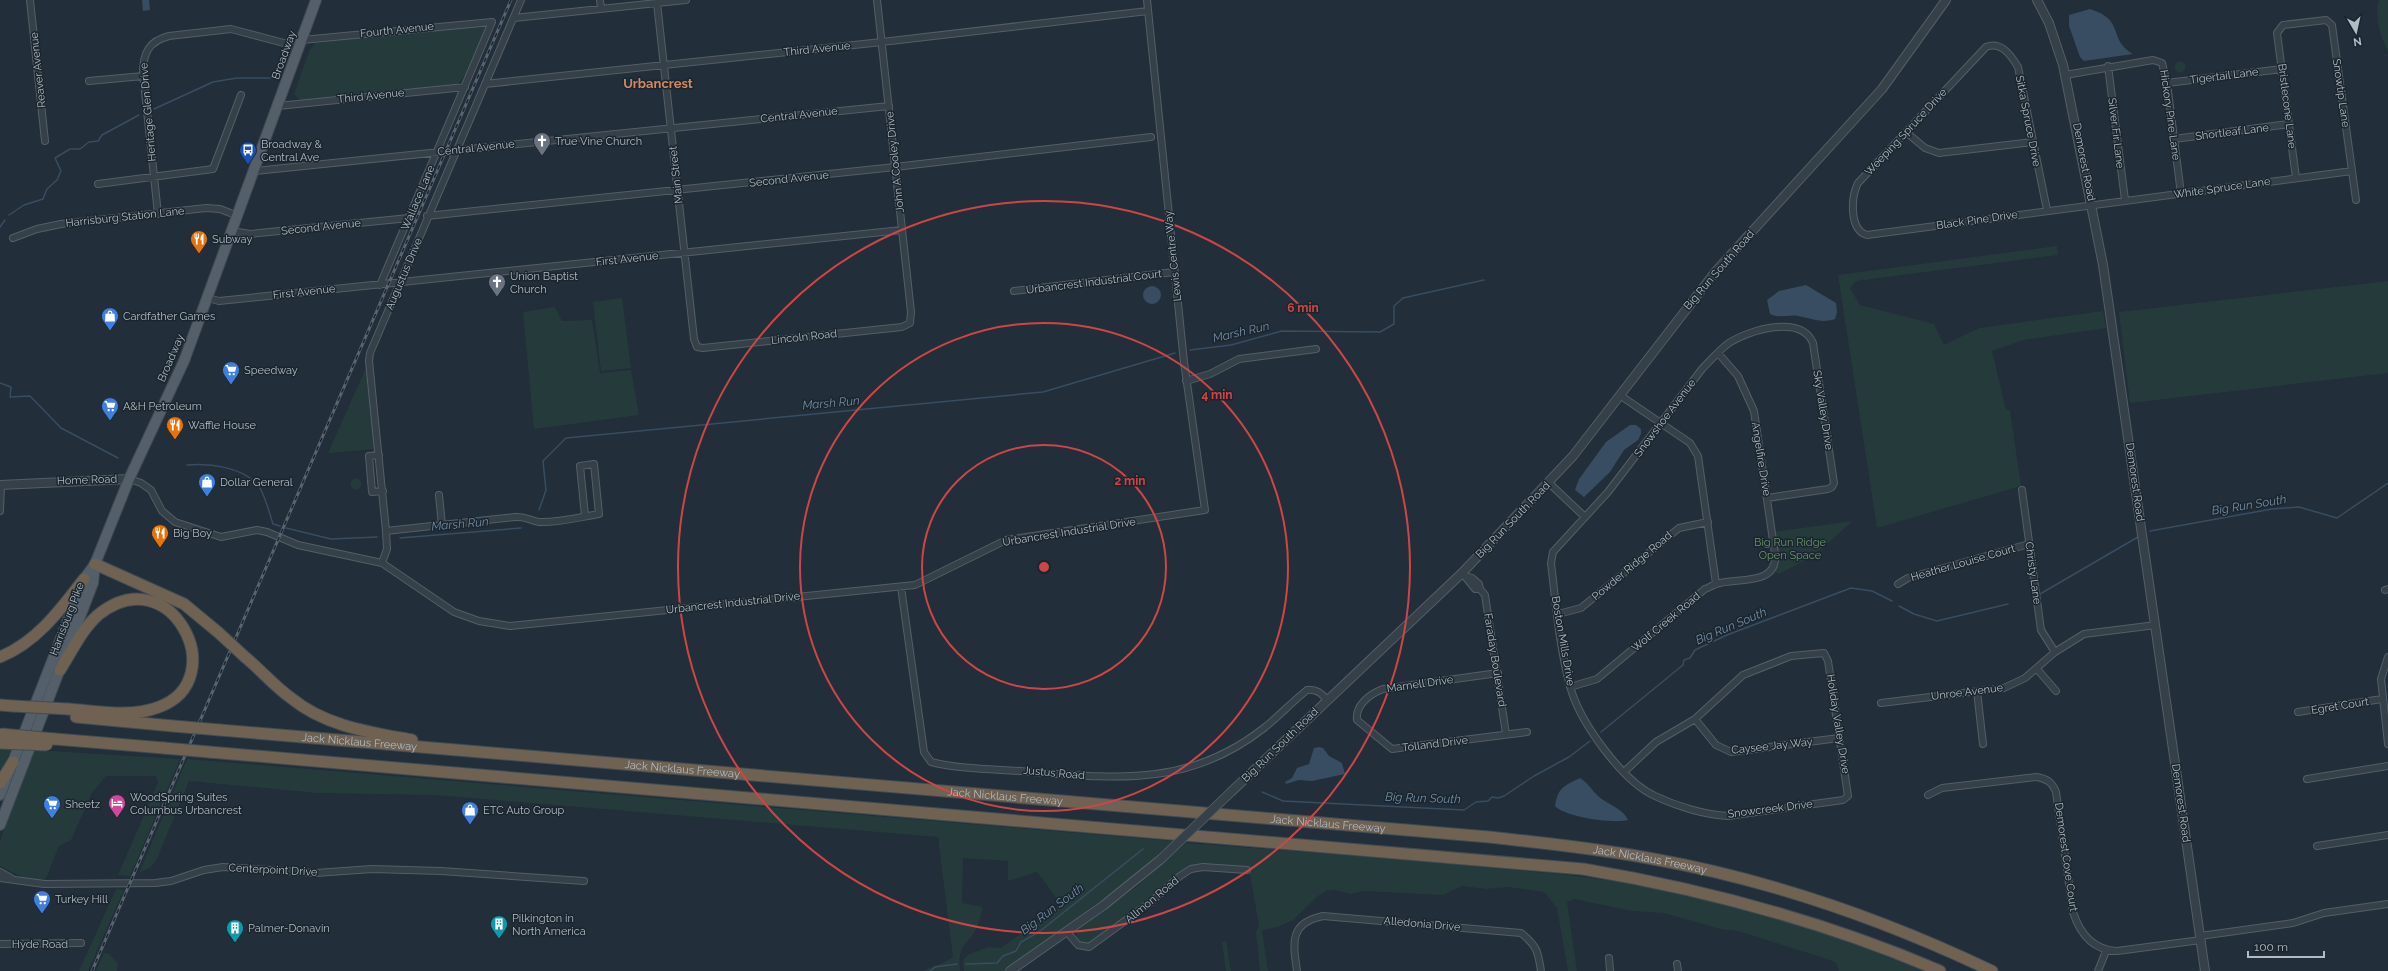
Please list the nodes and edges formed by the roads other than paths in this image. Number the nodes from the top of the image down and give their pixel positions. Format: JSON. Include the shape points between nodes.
{"nodes":[{"id":1,"x":30,"y":0,"type":"edge"},
{"id":2,"x":316,"y":0,"type":"edge"},
{"id":3,"x":521,"y":0,"type":"edge"},
{"id":4,"x":600,"y":0,"type":"edge"},
{"id":5,"x":686,"y":0,"type":"edge"},
{"id":6,"x":877,"y":0,"type":"edge"},
{"id":7,"x":1147,"y":0,"type":"edge"},
{"id":8,"x":1946,"y":0,"type":"edge"},
{"id":9,"x":2037,"y":0,"type":"edge"},
{"id":10,"x":659,"y":2,"type":"edge"},
{"id":11,"x":601,"y":8,"type":"junction"},
{"id":12,"x":1148,"y":11,"type":"junction"},
{"id":13,"x":514,"y":18,"type":"junction"},
{"id":14,"x":492,"y":22,"type":"joint"},
{"id":15,"x":2277,"y":34,"type":"joint"},
{"id":16,"x":882,"y":42,"type":"junction"},
{"id":17,"x":301,"y":43,"type":"junction"},
{"id":18,"x":1991,"y":45,"type":"joint"},
{"id":19,"x":664,"y":65,"type":"junction"},
{"id":20,"x":2108,"y":66,"type":"junction"},
{"id":21,"x":2282,"y":69,"type":"junction"},
{"id":22,"x":2065,"y":75,"type":"junction"},
{"id":23,"x":143,"y":76,"type":"junction"},
{"id":24,"x":89,"y":81,"type":"dead end"},
{"id":25,"x":2167,"y":83,"type":"junction"},
{"id":26,"x":485,"y":84,"type":"junction"},
{"id":27,"x":465,"y":87,"type":"junction"},
{"id":28,"x":241,"y":95,"type":"dead end"},
{"id":29,"x":278,"y":106,"type":"junction"},
{"id":30,"x":889,"y":106,"type":"junction"},
{"id":31,"x":2289,"y":124,"type":"junction"},
{"id":32,"x":670,"y":128,"type":"junction"},
{"id":33,"x":1906,"y":132,"type":"junction"},
{"id":34,"x":1151,"y":137,"type":"dead end"},
{"id":35,"x":2174,"y":139,"type":"junction"},
{"id":36,"x":45,"y":141,"type":"dead end"},
{"id":37,"x":2032,"y":142,"type":"junction"},
{"id":38,"x":456,"y":150,"type":"junction"},
{"id":39,"x":437,"y":152,"type":"junction"},
{"id":40,"x":895,"y":167,"type":"junction"},
{"id":41,"x":255,"y":171,"type":"junction"},
{"id":42,"x":2352,"y":171,"type":"junction"},
{"id":43,"x":154,"y":178,"type":"junction"},
{"id":44,"x":2296,"y":178,"type":"junction"},
{"id":45,"x":98,"y":184,"type":"dead end"},
{"id":46,"x":677,"y":190,"type":"junction"},
{"id":47,"x":2181,"y":194,"type":"junction"},
{"id":48,"x":2125,"y":200,"type":"junction"},
{"id":49,"x":2356,"y":200,"type":"dead end"},
{"id":50,"x":2092,"y":204,"type":"junction"},
{"id":51,"x":2047,"y":210,"type":"junction"},
{"id":52,"x":158,"y":214,"type":"junction"},
{"id":53,"x":238,"y":216,"type":"junction"},
{"id":54,"x":427,"y":216,"type":"junction"},
{"id":55,"x":409,"y":218,"type":"junction"},
{"id":56,"x":902,"y":230,"type":"junction"},
{"id":57,"x":232,"y":231,"type":"junction"},
{"id":58,"x":1861,"y":233,"type":"joint"},
{"id":59,"x":13,"y":238,"type":"dead end"},
{"id":60,"x":684,"y":253,"type":"junction"},
{"id":61,"x":1174,"y":272,"type":"junction"},
{"id":62,"x":401,"y":282,"type":"junction"},
{"id":63,"x":380,"y":284,"type":"junction"},
{"id":64,"x":1014,"y":292,"type":"dead end"},
{"id":65,"x":208,"y":298,"type":"junction"},
{"id":66,"x":910,"y":323,"type":"joint"},
{"id":67,"x":1808,"y":334,"type":"joint"},
{"id":68,"x":697,"y":347,"type":"joint"},
{"id":69,"x":1316,"y":349,"type":"dead end"},
{"id":70,"x":1718,"y":353,"type":"junction"},
{"id":71,"x":1186,"y":381,"type":"junction"},
{"id":72,"x":1621,"y":396,"type":"junction"},
{"id":73,"x":1662,"y":424,"type":"junction"},
{"id":74,"x":379,"y":455,"type":"junction"},
{"id":75,"x":129,"y":479,"type":"junction"},
{"id":76,"x":1549,"y":483,"type":"junction"},
{"id":77,"x":1,"y":485,"type":"edge"},
{"id":78,"x":2022,"y":490,"type":"dead end"},
{"id":79,"x":382,"y":491,"type":"junction"},
{"id":80,"x":439,"y":495,"type":"dead end"},
{"id":81,"x":1767,"y":498,"type":"junction"},
{"id":82,"x":1205,"y":510,"type":"joint"},
{"id":83,"x":0,"y":511,"type":"edge"},
{"id":84,"x":585,"y":516,"type":"junction"},
{"id":85,"x":1585,"y":517,"type":"junction"},
{"id":86,"x":1708,"y":522,"type":"junction"},
{"id":87,"x":442,"y":525,"type":"junction"},
{"id":88,"x":386,"y":531,"type":"junction"},
{"id":89,"x":270,"y":533,"type":"joint"},
{"id":90,"x":2029,"y":544,"type":"junction"},
{"id":91,"x":1551,"y":560,"type":"joint"},
{"id":92,"x":382,"y":563,"type":"junction"},
{"id":93,"x":94,"y":564,"type":"junction"},
{"id":94,"x":1769,"y":573,"type":"joint"},
{"id":95,"x":1463,"y":574,"type":"junction"},
{"id":96,"x":84,"y":578,"type":"junction"},
{"id":97,"x":1716,"y":584,"type":"junction"},
{"id":98,"x":1898,"y":584,"type":"dead end"},
{"id":99,"x":901,"y":587,"type":"junction"},
{"id":100,"x":1558,"y":614,"type":"junction"},
{"id":101,"x":2156,"y":625,"type":"junction"},
{"id":102,"x":2055,"y":652,"type":"junction"},
{"id":103,"x":0,"y":657,"type":"edge"},
{"id":104,"x":2388,"y":657,"type":"edge"},
{"id":105,"x":2037,"y":669,"type":"junction"},
{"id":106,"x":60,"y":670,"type":"junction"},
{"id":107,"x":1498,"y":673,"type":"junction"},
{"id":108,"x":1570,"y":688,"type":"junction"},
{"id":109,"x":1977,"y":691,"type":"junction"},
{"id":110,"x":2056,"y":691,"type":"dead end"},
{"id":111,"x":2382,"y":699,"type":"junction"},
{"id":112,"x":1327,"y":700,"type":"junction"},
{"id":113,"x":1881,"y":703,"type":"dead end"},
{"id":114,"x":0,"y":705,"type":"edge"},
{"id":115,"x":8,"y":709,"type":"edge"},
{"id":116,"x":2298,"y":712,"type":"dead end"},
{"id":117,"x":67,"y":713,"type":"junction"},
{"id":118,"x":1356,"y":717,"type":"joint"},
{"id":119,"x":1695,"y":719,"type":"junction"},
{"id":120,"x":1527,"y":732,"type":"dead end"},
{"id":121,"x":1506,"y":734,"type":"junction"},
{"id":122,"x":0,"y":737,"type":"edge"},
{"id":123,"x":1839,"y":738,"type":"junction"},
{"id":124,"x":1597,"y":740,"type":"joint"},
{"id":125,"x":1983,"y":744,"type":"dead end"},
{"id":126,"x":2388,"y":744,"type":"edge"},
{"id":127,"x":503,"y":753,"type":"junction"},
{"id":128,"x":12,"y":762,"type":"junction"},
{"id":129,"x":2388,"y":766,"type":"edge"},
{"id":130,"x":1625,"y":771,"type":"junction"},
{"id":131,"x":2307,"y":779,"type":"dead end"},
{"id":132,"x":0,"y":783,"type":"edge"},
{"id":133,"x":0,"y":795,"type":"edge"},
{"id":134,"x":1928,"y":795,"type":"dead end"},
{"id":135,"x":1848,"y":796,"type":"joint"},
{"id":136,"x":0,"y":825,"type":"edge"},
{"id":137,"x":2388,"y":835,"type":"edge"},
{"id":138,"x":2317,"y":846,"type":"dead end"},
{"id":139,"x":1247,"y":870,"type":"dead end"},
{"id":140,"x":0,"y":872,"type":"edge"},
{"id":141,"x":0,"y":878,"type":"edge"},
{"id":142,"x":12,"y":879,"type":"junction"},
{"id":143,"x":584,"y":881,"type":"dead end"},
{"id":144,"x":2388,"y":904,"type":"edge"},
{"id":145,"x":1067,"y":932,"type":"junction"},
{"id":146,"x":2200,"y":938,"type":"junction"},
{"id":147,"x":0,"y":944,"type":"edge"},
{"id":148,"x":81,"y":944,"type":"dead end"},
{"id":149,"x":2106,"y":951,"type":"junction"},
{"id":150,"x":1609,"y":958,"type":"dead end"},
{"id":151,"x":1010,"y":971,"type":"edge"},
{"id":152,"x":1297,"y":971,"type":"edge"},
{"id":153,"x":1541,"y":971,"type":"edge"},
{"id":154,"x":1610,"y":971,"type":"edge"},
{"id":155,"x":1940,"y":971,"type":"edge"},
{"id":156,"x":1992,"y":971,"type":"edge"},
{"id":157,"x":2098,"y":971,"type":"edge"},
{"id":158,"x":2205,"y":971,"type":"edge"}],
"edges":[{"from":1,"to":36,"type":"street","name":"Reaver Avenue"},
{"from":2,"to":17,"type":"main road","name":"Broadway"},
{"from":3,"to":13,"type":"street","name":"Augustus Drive"},
{"from":4,"to":11,"type":"street"},
{"from":5,"to":10,"type":"street"},
{"from":6,"to":16,"type":"street","name":"John A Cooley Drive"},
{"from":7,"to":12,"type":"street","name":"Lewis Centre Way"},
{"from":8,"to":72,"type":"street","name":"Big Run South Road","via":[[1882,89],[1716,271]]},
{"from":9,"to":22,"type":"street","name":"Demorest Road","via":[[2049,23]]},
{"from":10,"to":11,"type":"street"},
{"from":10,"to":19,"type":"street","name":"Main Street"},
{"from":11,"to":13,"type":"street"},
{"from":12,"to":16,"type":"street","name":"Third Avenue"},
{"from":12,"to":61,"type":"street","name":"Lewis Centre Way"},
{"from":13,"to":26,"type":"street","name":"Augustus Drive"},
{"from":14,"to":17,"type":"street","name":"Fourth Avenue"},
{"from":14,"to":27,"type":"street","name":"Wallace Lane"},
{"from":15,"to":21,"type":"street","name":"Bristlecone Lane"},
{"from":15,"to":42,"type":"street","name":"Snowtip Lane","via":[[2283,25],[2321,19],[2331,22]]},
{"from":16,"to":19,"type":"street","name":"Third Avenue"},
{"from":16,"to":30,"type":"street","name":"John A Cooley Drive"},
{"from":17,"to":23,"type":"street","name":"Heritage Glen Drive","via":[[231,30],[169,36],[160,38],[145,52]]},
{"from":17,"to":29,"type":"main road","name":"Broadway"},
{"from":18,"to":33,"type":"street","name":"Weeping Spruce Drive","via":[[1986,47]]},
{"from":18,"to":37,"type":"street","name":"Sitka Spruce Drive","via":[[2003,49],[2018,67]]},
{"from":19,"to":26,"type":"street","name":"Third Avenue"},
{"from":19,"to":32,"type":"street","name":"Main Street"},
{"from":20,"to":22,"type":"street","name":"Hickory Pine Lane"},
{"from":20,"to":25,"type":"street","name":"Hickory Pine Lane","via":[[2158,60],[2164,66]]},
{"from":20,"to":48,"type":"street","name":"Silver Fir Lane"},
{"from":21,"to":25,"type":"street","name":"Tigertail Lane"},
{"from":21,"to":31,"type":"street","name":"Bristlecone Lane"},
{"from":22,"to":50,"type":"street","name":"Demorest Road"},
{"from":23,"to":24,"type":"street"},
{"from":23,"to":43,"type":"street","name":"Heritage Glen Drive"},
{"from":25,"to":35,"type":"street","name":"Hickory Pine Lane"},
{"from":26,"to":38,"type":"street","name":"Augustus Drive"},
{"from":27,"to":29,"type":"street","name":"Third Avenue"},
{"from":27,"to":39,"type":"street","name":"Wallace Lane"},
{"from":28,"to":43,"type":"street","via":[[213,169]]},
{"from":29,"to":41,"type":"main road","name":"Broadway"},
{"from":30,"to":32,"type":"street","name":"Central Avenue"},
{"from":30,"to":40,"type":"street","name":"John A Cooley Drive"},
{"from":31,"to":35,"type":"street","name":"Shortleaf Lane"},
{"from":31,"to":44,"type":"street","name":"Bristlecone Lane"},
{"from":32,"to":38,"type":"street","name":"Central Avenue"},
{"from":32,"to":46,"type":"street","name":"Main Street"},
{"from":33,"to":37,"type":"street","via":[[1925,148],[1939,153]]},
{"from":33,"to":58,"type":"street","name":"Weeping Spruce Drive","via":[[1855,189],[1854,213]]},
{"from":34,"to":40,"type":"street","name":"Second Avenue"},
{"from":35,"to":47,"type":"street","name":"Hickory Pine Lane"},
{"from":37,"to":51,"type":"street","name":"Sitka Spruce Drive"},
{"from":38,"to":39,"type":"street","name":"Central Avenue"},
{"from":38,"to":54,"type":"street","name":"Augustus Drive"},
{"from":39,"to":41,"type":"street","name":"Central Avenue"},
{"from":39,"to":55,"type":"street","name":"Wallace Lane"},
{"from":40,"to":46,"type":"street","name":"Second Avenue"},
{"from":40,"to":56,"type":"street","name":"John A Cooley Drive"},
{"from":41,"to":53,"type":"main road","name":"Broadway"},
{"from":42,"to":44,"type":"street","name":"White Spruce Lane"},
{"from":42,"to":49,"type":"street","name":"Snowtip Lane"},
{"from":43,"to":45,"type":"street"},
{"from":43,"to":52,"type":"street","name":"Heritage Glen Drive"},
{"from":44,"to":47,"type":"street","name":"White Spruce Lane"},
{"from":46,"to":54,"type":"street","name":"Second Avenue"},
{"from":46,"to":60,"type":"street","name":"Main Street"},
{"from":47,"to":48,"type":"street","name":"White Spruce Lane"},
{"from":48,"to":50,"type":"street","name":"White Spruce Lane"},
{"from":50,"to":51,"type":"street","name":"Black Pine Drive"},
{"from":50,"to":101,"type":"street","name":"Demorest Road","via":[[2105,274]]},
{"from":51,"to":58,"type":"street","name":"Black Pine Drive","via":[[1867,235]]},
{"from":52,"to":53,"type":"street","name":"Harrisburg Station Lane","via":[[213,208]]},
{"from":52,"to":59,"type":"street","name":"Harrisburg Station Lane","via":[[51,226]]},
{"from":53,"to":57,"type":"main road","name":"Broadway"},
{"from":54,"to":62,"type":"street","name":"Augustus Drive"},
{"from":55,"to":57,"type":"street","name":"Second Avenue","via":[[250,234]]},
{"from":55,"to":63,"type":"street","name":"Wallace Lane"},
{"from":56,"to":60,"type":"street","name":"First Avenue"},
{"from":56,"to":66,"type":"street","name":"John A Cooley Drive"},
{"from":57,"to":65,"type":"main road","name":"Broadway"},
{"from":60,"to":62,"type":"street","name":"First Avenue"},
{"from":60,"to":68,"type":"street","name":"Main Street"},
{"from":61,"to":64,"type":"street","name":"Urbancrest Industrial Court"},
{"from":61,"to":71,"type":"street","name":"Lewis Centre Way"},
{"from":62,"to":63,"type":"street","name":"First Avenue"},
{"from":62,"to":74,"type":"street","name":"Augustus Drive","via":[[370,353]]},
{"from":63,"to":65,"type":"street","name":"First Avenue","via":[[218,301]]},
{"from":65,"to":75,"type":"main road","name":"Broadway","via":[[184,361]]},
{"from":66,"to":68,"type":"street","name":"Lincoln Road","via":[[902,327]]},
{"from":67,"to":70,"type":"street","name":"Snowshoe Avenue","via":[[1798,327],[1790,326],[1762,330],[1737,339]]},
{"from":67,"to":81,"type":"street","name":"Sky Valley Drive","via":[[1813,343],[1833,478],[1832,487]]},
{"from":69,"to":71,"type":"street","via":[[1239,359],[1210,374]]},
{"from":70,"to":73,"type":"street","name":"Snowshoe Avenue","via":[[1702,369]]},
{"from":70,"to":81,"type":"street","name":"Angelfire Drive","via":[[1738,376],[1750,400]]},
{"from":71,"to":82,"type":"street","name":"Lewis Centre Way"},
{"from":72,"to":73,"type":"street"},
{"from":72,"to":76,"type":"street","name":"Big Run South Road"},
{"from":73,"to":85,"type":"street","name":"Snowshoe Avenue"},
{"from":73,"to":86,"type":"street","via":[[1690,443],[1698,456]]},
{"from":74,"to":79,"type":"street","name":"Augustus Drive"},
{"from":74,"to":79,"type":"street","via":[[368,456],[372,492]]},
{"from":75,"to":77,"type":"street","name":"Home Road"},
{"from":75,"to":89,"type":"street","name":"Home Road","via":[[151,490],[162,511],[175,522],[220,538],[257,530]]},
{"from":75,"to":93,"type":"main road","name":"Broadway"},
{"from":76,"to":85,"type":"street"},
{"from":76,"to":95,"type":"street","name":"Big Run South Road"},
{"from":77,"to":83,"type":"street"},
{"from":78,"to":90,"type":"street","name":"Christy Lane"},
{"from":79,"to":88,"type":"street","name":"Augustus Drive"},
{"from":80,"to":87,"type":"street"},
{"from":81,"to":94,"type":"street","name":"Angelfire Drive","via":[[1775,559]]},
{"from":82,"to":99,"type":"street","name":"Urbancrest Industrial Drive","via":[[1006,540],[925,582]]},
{"from":84,"to":84,"type":"street","via":[[599,514],[594,464],[580,466]]},
{"from":84,"to":87,"type":"street","via":[[538,522],[526,516]]},
{"from":85,"to":91,"type":"street","name":"Snowshoe Avenue","via":[[1555,549]]},
{"from":86,"to":97,"type":"street"},
{"from":86,"to":100,"type":"street","name":"Powder Ridge Road","via":[[1679,528],[1581,608]]},
{"from":87,"to":88,"type":"street"},
{"from":88,"to":92,"type":"street","name":"Augustus Drive","via":[[387,549]]},
{"from":89,"to":92,"type":"street","name":"Urbancrest Industrial Drive","via":[[302,546]]},
{"from":90,"to":98,"type":"street","name":"Heather Louise Court","via":[[1908,578]]},
{"from":90,"to":102,"type":"street","name":"Christy Lane","via":[[2041,630]]},
{"from":91,"to":100,"type":"street","name":"Boston Mills Drive"},
{"from":92,"to":99,"type":"street","name":"Urbancrest Industrial Drive","via":[[454,612],[480,621],[504,625]]},
{"from":93,"to":96,"type":"main road","name":"Harrisburg Pike"},
{"from":93,"to":106,"type":"main road","name":"Harrisburg Pike","via":[[93,583]]},
{"from":93,"to":127,"type":"highway","bridge":true,"via":[[179,601],[220,633],[291,699],[311,712],[334,722],[379,734]]},
{"from":94,"to":97,"type":"street","name":"Wolf Creek Road","via":[[1762,577]]},
{"from":95,"to":107,"type":"street","name":"Faraday Boulevard","via":[[1480,584],[1480,589],[1485,595]]},
{"from":95,"to":112,"type":"street","name":"Big Run South Road"},
{"from":96,"to":103,"type":"highway","via":[[55,616],[34,636]]},
{"from":96,"to":128,"type":"main road","name":"Harrisburg Pike"},
{"from":97,"to":108,"type":"street","name":"Wolf Creek Road","via":[[1696,595],[1597,679]]},
{"from":99,"to":112,"type":"street","name":"Justus Road","via":[[924,752],[927,758],[936,763],[1105,778],[1160,774],[1201,763],[1222,754],[1264,728],[1307,690],[1314,689],[1320,692]]},
{"from":100,"to":108,"type":"street","name":"Boston Mills Drive"},
{"from":101,"to":102,"type":"street","name":"Unroe Avenue","via":[[2090,633],[2076,638]]},
{"from":101,"to":146,"type":"street","name":"Demorest Road"},
{"from":102,"to":105,"type":"street","name":"Unroe Avenue"},
{"from":104,"to":111,"type":"street","via":[[2381,679]]},
{"from":105,"to":109,"type":"street","name":"Unroe Avenue","via":[[2012,686]]},
{"from":105,"to":110,"type":"street"},
{"from":106,"to":117,"type":"highway","via":[[97,616],[124,602],[140,600],[167,609],[185,628],[190,640],[192,663],[185,685],[177,695],[159,707],[127,712]]},
{"from":106,"to":136,"type":"main road","name":"Harrisburg Pike"},
{"from":107,"to":118,"type":"street","name":"Marnell Drive","via":[[1383,689],[1370,695],[1357,710]]},
{"from":107,"to":121,"type":"street","name":"Faraday Boulevard"},
{"from":108,"to":124,"type":"street","name":"Boston Mills Drive"},
{"from":109,"to":113,"type":"street","name":"Unroe Avenue"},
{"from":109,"to":125,"type":"street"},
{"from":111,"to":116,"type":"street","name":"Egret Court"},
{"from":111,"to":126,"type":"street"},
{"from":112,"to":145,"type":"street","name":"Big Run South Road","bridge":true,"via":[[1161,859],[1127,888]]},
{"from":114,"to":115,"type":"highway","name":"Jack Nicklaus Freeway"},
{"from":115,"to":117,"type":"highway","name":"Jack Nicklaus Freeway"},
{"from":117,"to":127,"type":"highway","name":"Jack Nicklaus Freeway","bridge":true,"via":[[173,726]]},
{"from":118,"to":121,"type":"street","name":"Tolland Drive","via":[[1358,722],[1392,749]]},
{"from":119,"to":123,"type":"street","name":"Caysee Jay Way","via":[[1716,745],[1731,752]]},
{"from":119,"to":123,"type":"street","name":"Holiday Valley Drive","via":[[1743,675],[1791,656],[1824,653],[1828,661]]},
{"from":119,"to":130,"type":"street","via":[[1656,742]]},
{"from":120,"to":121,"type":"street","name":"Tolland Drive"},
{"from":122,"to":155,"type":"highway","name":"Jack Nicklaus Freeway","bridge":true,"via":[[164,748],[1583,869],[1681,888],[1788,914],[1862,939]]},
{"from":123,"to":135,"type":"street","name":"Holiday Valley Drive"},
{"from":124,"to":130,"type":"street","name":"Snowcreek Drive"},
{"from":127,"to":156,"type":"highway","name":"Jack Nicklaus Freeway","via":[[1489,838],[1606,851],[1693,867],[1790,891],[1904,931]]},
{"from":128,"to":132,"type":"highway"},
{"from":128,"to":133,"type":"main road","name":"Harrisburg Pike"},
{"from":129,"to":131,"type":"street"},
{"from":130,"to":135,"type":"street","name":"Snowcreek Drive","via":[[1654,796],[1720,815],[1842,800]]},
{"from":134,"to":149,"type":"street","name":"Demorest Cove Court","via":[[1942,788],[2046,778],[2056,792],[2077,925],[2086,938]]},
{"from":137,"to":138,"type":"street"},
{"from":139,"to":145,"type":"street","name":"Allmon Road","via":[[1203,867],[1192,869],[1180,876],[1143,909],[1088,947],[1078,945]]},
{"from":140,"to":142,"type":"street","name":"Centerpoint Drive"},
{"from":141,"to":142,"type":"street","name":"Centerpoint Drive"},
{"from":142,"to":143,"type":"street","name":"Centerpoint Drive","via":[[23,883],[52,885],[155,883],[171,882],[204,870],[223,867],[316,873],[356,869],[441,871]]},
{"from":144,"to":146,"type":"street","via":[[2324,913],[2293,923]]},
{"from":145,"to":151,"type":"street","name":"Big Run South Road"},
{"from":146,"to":149,"type":"street"},
{"from":146,"to":158,"type":"street","name":"Demorest Road"},
{"from":147,"to":148,"type":"street","name":"Hyde Road"},
{"from":149,"to":157,"type":"street"},
{"from":150,"to":154,"type":"street"},
{"from":152,"to":153,"type":"street","name":"Alledonia Drive","via":[[1294,939],[1300,926],[1309,918],[1323,916],[1521,933],[1534,943]]}]}
